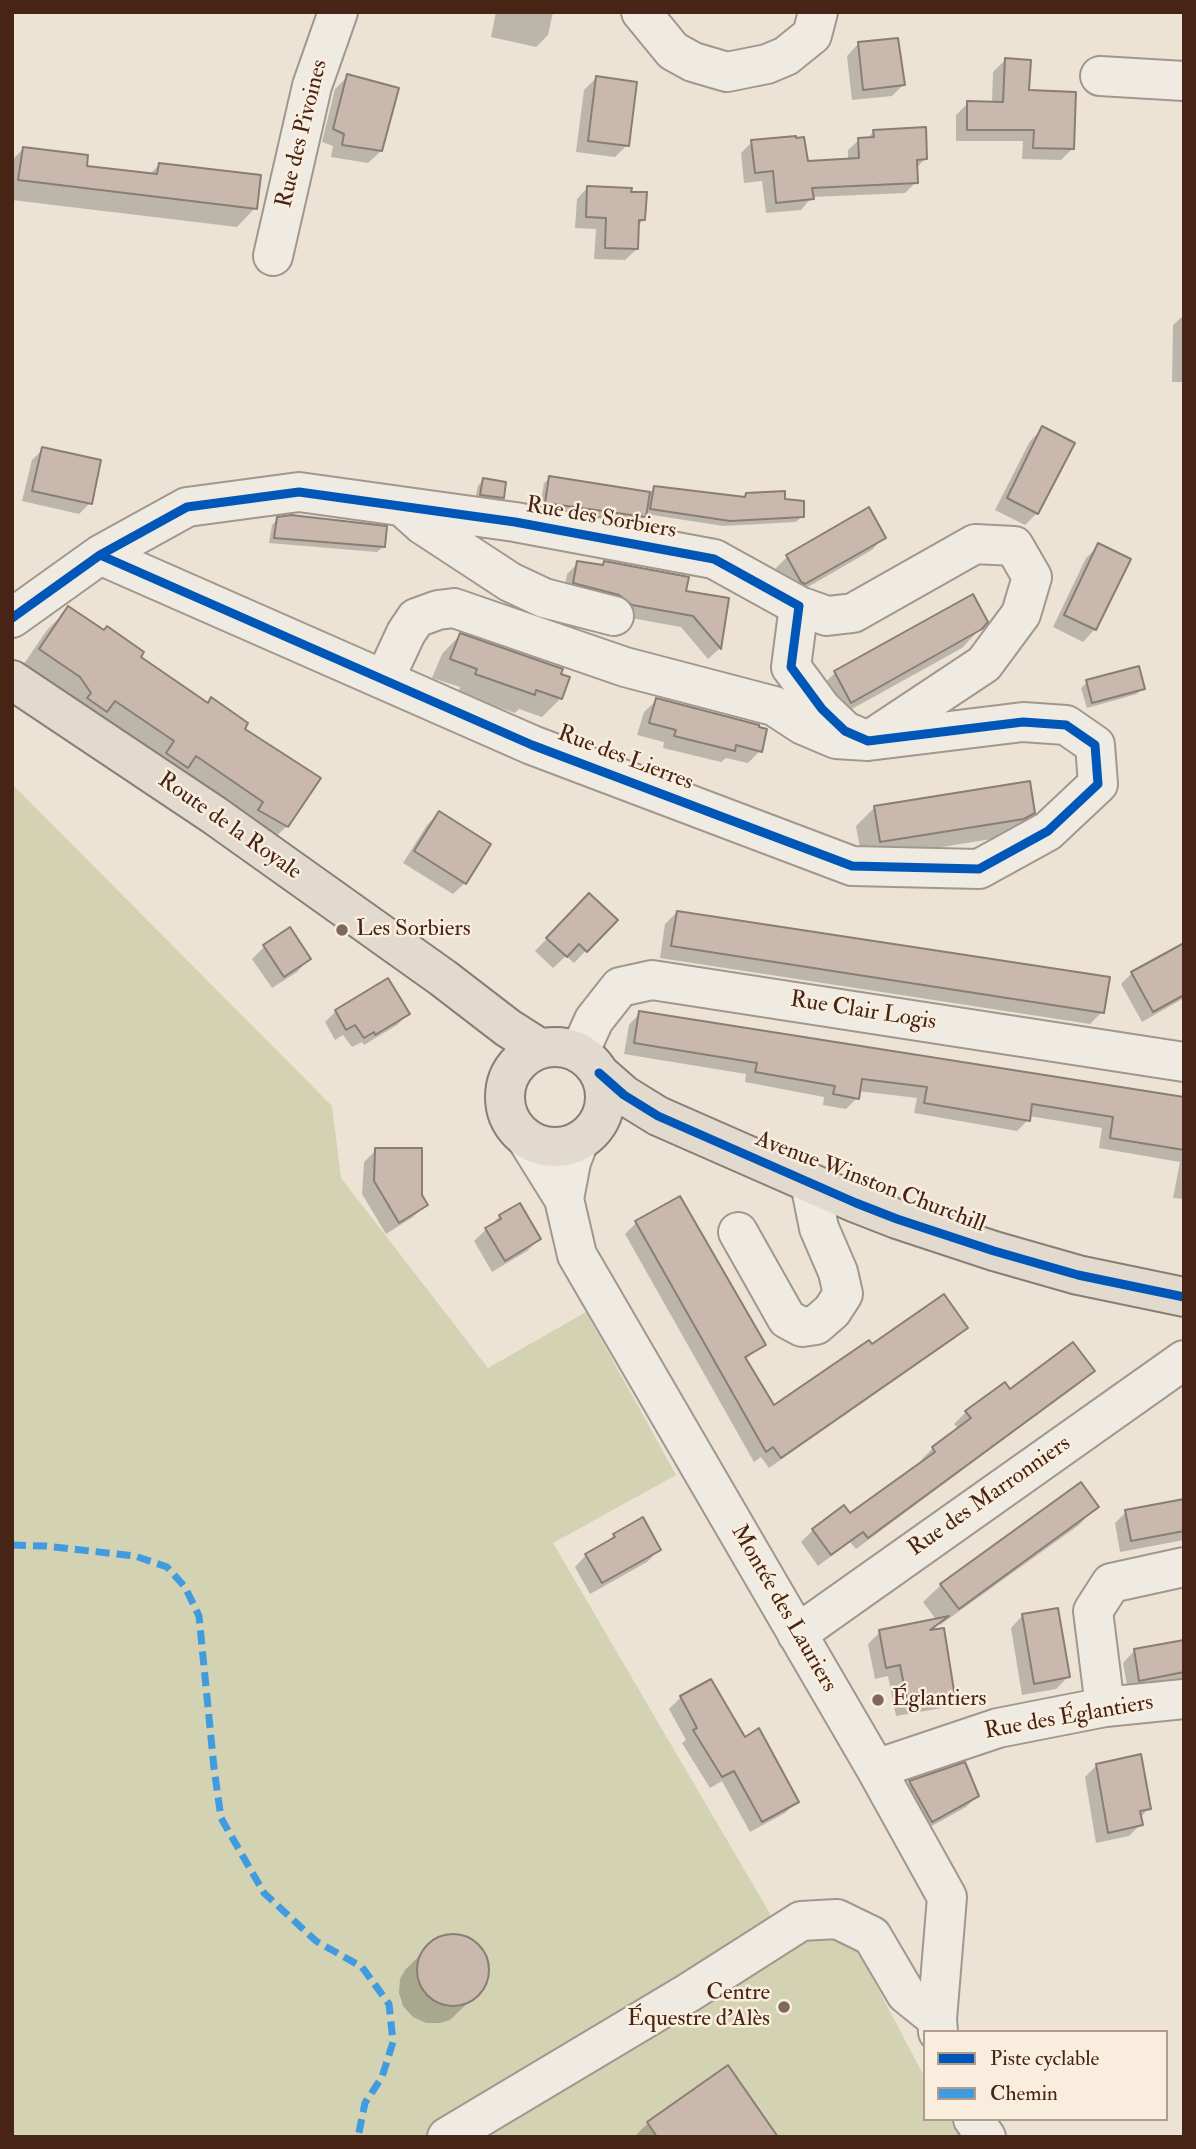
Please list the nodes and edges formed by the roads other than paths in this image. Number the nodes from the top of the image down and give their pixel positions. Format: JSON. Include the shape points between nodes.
{"nodes":[{"id":1,"x":338,"y":12,"type":"edge"},
{"id":2,"x":641,"y":12,"type":"edge"},
{"id":3,"x":818,"y":12,"type":"edge"},
{"id":4,"x":1100,"y":76,"type":"dead end"},
{"id":5,"x":1184,"y":81,"type":"edge"},
{"id":6,"x":273,"y":257,"type":"dead end"},
{"id":7,"x":402,"y":507,"type":"junction"},
{"id":8,"x":100,"y":555,"type":"junction"},
{"id":9,"x":799,"y":606,"type":"junction"},
{"id":10,"x":614,"y":616,"type":"dead end"},
{"id":11,"x":12,"y":618,"type":"edge"},
{"id":12,"x":12,"y":680,"type":"edge"},
{"id":13,"x":384,"y":680,"type":"junction"},
{"id":14,"x":868,"y":741,"type":"junction"},
{"id":15,"x":443,"y":978,"type":"junction"},
{"id":16,"x":541,"y":1049,"type":"junction"},
{"id":17,"x":1184,"y":1062,"type":"edge"},
{"id":18,"x":589,"y":1063,"type":"junction"},
{"id":19,"x":507,"y":1083,"type":"junction"},
{"id":20,"x":658,"y":1116,"type":"junction"},
{"id":21,"x":588,"y":1133,"type":"junction"},
{"id":22,"x":526,"y":1138,"type":"junction"},
{"id":23,"x":810,"y":1183,"type":"junction"},
{"id":24,"x":564,"y":1199,"type":"junction"},
{"id":25,"x":737,"y":1232,"type":"dead end"},
{"id":26,"x":1184,"y":1297,"type":"edge"},
{"id":27,"x":1184,"y":1360,"type":"edge"},
{"id":28,"x":1184,"y":1567,"type":"edge"},
{"id":29,"x":797,"y":1634,"type":"junction"},
{"id":30,"x":1184,"y":1699,"type":"edge"},
{"id":31,"x":1105,"y":1707,"type":"junction"},
{"id":32,"x":876,"y":1769,"type":"junction"},
{"id":33,"x":938,"y":2025,"type":"edge"},
{"id":34,"x":974,"y":2121,"type":"edge"},
{"id":35,"x":447,"y":2137,"type":"edge"},
{"id":36,"x":986,"y":2137,"type":"edge"}],
"edges":[{"from":1,"to":6,"type":"street","name":"Rue des Pivoines","via":[[312,86]]},
{"from":2,"to":3,"type":"street","via":[[673,51],[727,72],[786,56],[812,35]]},
{"from":4,"to":5,"type":"street"},
{"from":7,"to":8,"type":"street","name":"Rue des Sorbiers","via":[[299,492],[187,507]]},
{"from":7,"to":9,"type":"street","name":"Rue des Sorbiers","via":[[515,522],[714,559]]},
{"from":7,"to":10,"type":"street","via":[[510,582],[544,598]]},
{"from":8,"to":11,"type":"street","name":"Rue des Sorbiers"},
{"from":8,"to":13,"type":"street","name":"Rue des Lierres"},
{"from":9,"to":14,"type":"street","via":[[791,667],[822,709],[845,731]]},
{"from":9,"to":14,"type":"street","name":"Rue des Sorbiers","via":[[827,616],[853,613],[975,544],[1014,546],[1032,577],[1021,614],[984,664]]},
{"from":12,"to":15,"type":"main road","name":"Route de la Royale","via":[[214,815]]},
{"from":13,"to":14,"type":"street","via":[[416,618],[454,608],[625,667],[774,706],[836,739]]},
{"from":13,"to":14,"type":"street","name":"Rue des Lierres","via":[[532,745],[852,866],[979,869],[1048,831],[1098,784],[1095,745],[1066,725],[1023,722]]},
{"from":15,"to":16,"type":"main road","name":"Route de la Royale"},
{"from":15,"to":19,"type":"main road","name":"Route de la Royale","via":[[497,1059]]},
{"from":16,"to":18,"type":"main road","via":[[560,1048]]},
{"from":16,"to":19,"type":"main road","via":[[514,1068]]},
{"from":17,"to":18,"type":"street","name":"Rue Clair Logis","via":[[652,980],[620,987],[594,1020]]},
{"from":18,"to":20,"type":"main road","name":"Avenue Winston Churchill","via":[[624,1095]]},
{"from":18,"to":21,"type":"main road","via":[[604,1086],[605,1099],[603,1113]]},
{"from":19,"to":22,"type":"main road","via":[[508,1114]]},
{"from":20,"to":21,"type":"main road"},
{"from":20,"to":23,"type":"main road","name":"Avenue Winston Churchill"},
{"from":21,"to":22,"type":"main road","via":[[566,1146],[552,1147]]},
{"from":21,"to":24,"type":"street","name":"Montée des Lauriers","via":[[570,1162]]},
{"from":22,"to":24,"type":"street","name":"Montée des Lauriers"},
{"from":23,"to":25,"type":"street","via":[[843,1294],[816,1325],[802,1328],[787,1319]]},
{"from":23,"to":26,"type":"main road","name":"Avenue Winston Churchill","via":[[897,1219],[994,1251],[1078,1275]]},
{"from":24,"to":29,"type":"street","name":"Montée des Lauriers","via":[[577,1255]]},
{"from":27,"to":29,"type":"street","name":"Rue des Marronniers"},
{"from":28,"to":31,"type":"street","via":[[1111,1583],[1093,1611]]},
{"from":29,"to":32,"type":"street","name":"Montée des Lauriers"},
{"from":30,"to":31,"type":"street","name":"Rue des Églantiers"},
{"from":31,"to":32,"type":"street","name":"Rue des Églantiers","via":[[998,1728]]},
{"from":32,"to":33,"type":"street","name":"Montée des Lauriers","via":[[947,1898]]},
{"from":33,"to":35,"type":"street","via":[[906,1994],[872,1936],[837,1919],[801,1920]]},
{"from":34,"to":36,"type":"street"}]}
